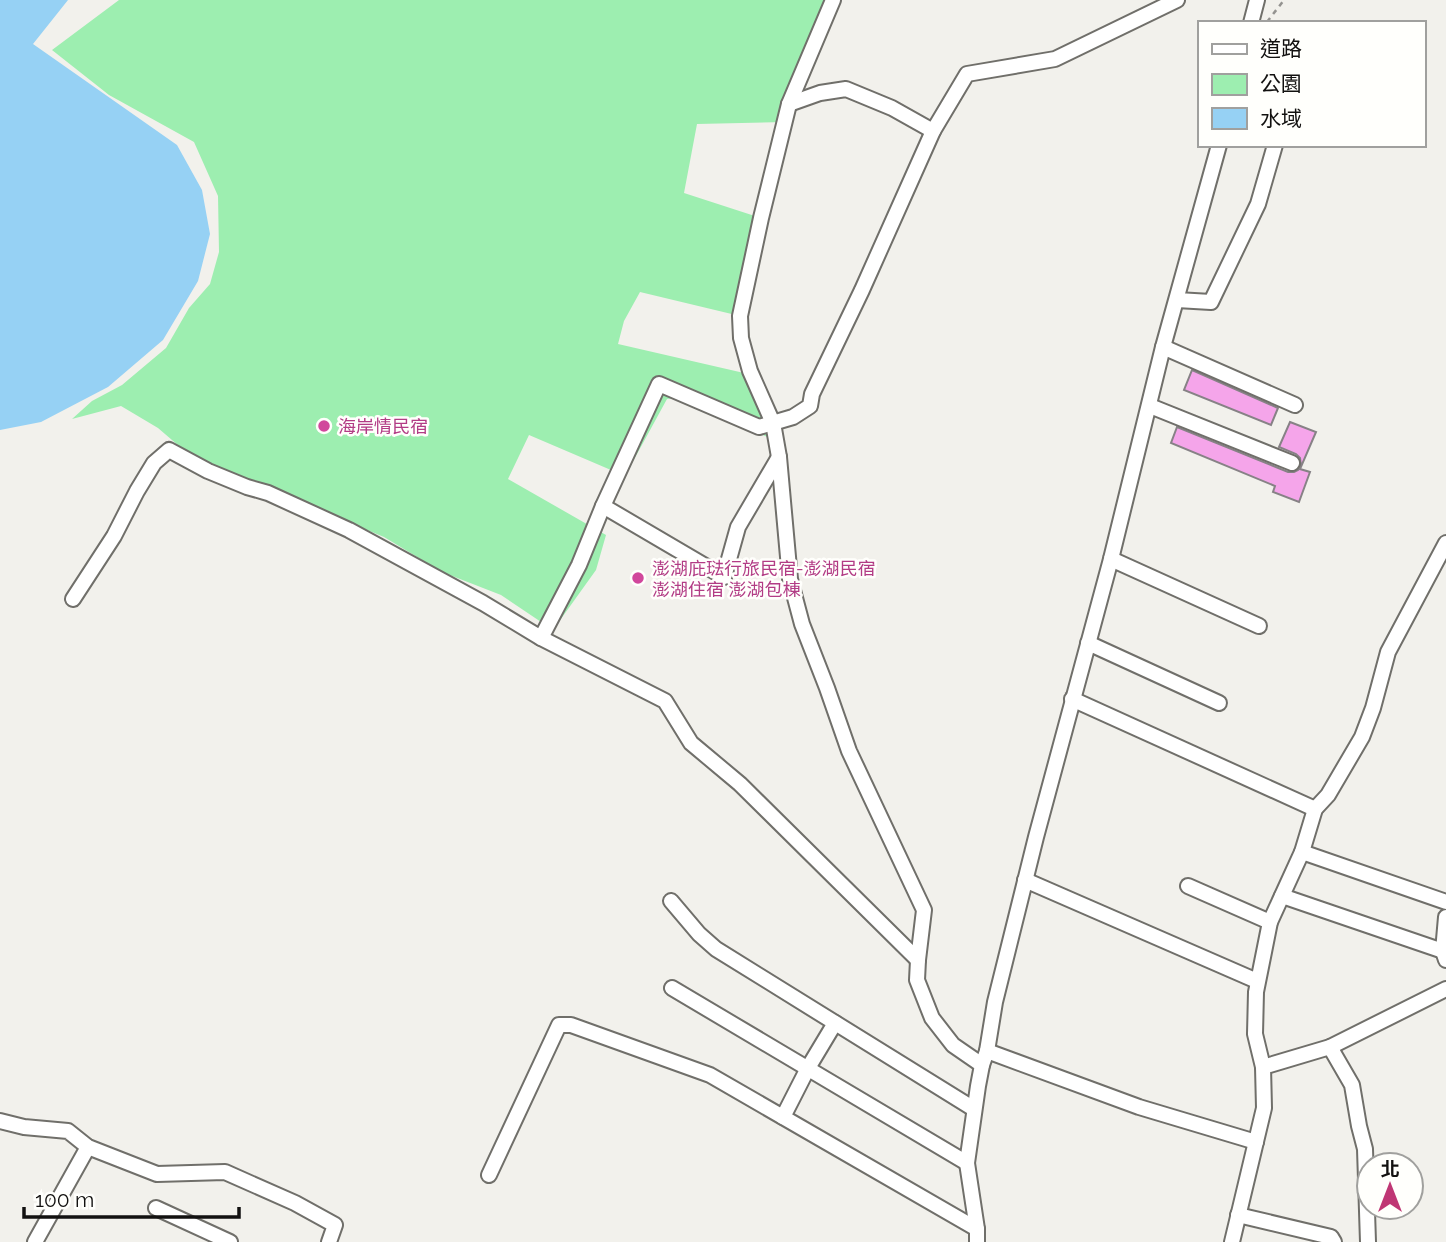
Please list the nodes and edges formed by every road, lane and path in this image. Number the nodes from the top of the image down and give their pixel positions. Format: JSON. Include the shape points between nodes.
{"nodes":[{"id":1,"x":833,"y":0,"type":"edge"},
{"id":2,"x":1177,"y":0,"type":"edge"},
{"id":3,"x":1284,"y":0,"type":"edge"},
{"id":4,"x":1256,"y":3,"type":"edge"},
{"id":5,"x":1252,"y":21,"type":"edge"},
{"id":6,"x":1263,"y":21,"type":"edge"},
{"id":7,"x":1266,"y":21,"type":"edge"},
{"id":8,"x":789,"y":104,"type":"junction"},
{"id":9,"x":933,"y":131,"type":"junction"},
{"id":10,"x":1218,"y":147,"type":"edge"},
{"id":11,"x":1274,"y":147,"type":"edge"},
{"id":12,"x":1177,"y":300,"type":"junction"},
{"id":13,"x":1163,"y":347,"type":"junction"},
{"id":14,"x":1150,"y":405,"type":"junction"},
{"id":15,"x":1295,"y":405,"type":"dead end"},
{"id":16,"x":774,"y":423,"type":"junction"},
{"id":17,"x":779,"y":457,"type":"junction"},
{"id":18,"x":1292,"y":463,"type":"dead end"},
{"id":19,"x":603,"y":506,"type":"junction"},
{"id":20,"x":1446,"y":543,"type":"edge"},
{"id":21,"x":1111,"y":559,"type":"junction"},
{"id":22,"x":73,"y":599,"type":"dead end"},
{"id":23,"x":1259,"y":626,"type":"dead end"},
{"id":24,"x":541,"y":638,"type":"junction"},
{"id":25,"x":1088,"y":643,"type":"junction"},
{"id":26,"x":1072,"y":699,"type":"junction"},
{"id":27,"x":1219,"y":703,"type":"dead end"},
{"id":28,"x":1315,"y":809,"type":"junction"},
{"id":29,"x":1302,"y":852,"type":"junction"},
{"id":30,"x":1025,"y":880,"type":"junction"},
{"id":31,"x":1188,"y":886,"type":"dead end"},
{"id":32,"x":1282,"y":896,"type":"junction"},
{"id":33,"x":671,"y":901,"type":"dead end"},
{"id":34,"x":1446,"y":902,"type":"edge"},
{"id":35,"x":1446,"y":917,"type":"edge"},
{"id":36,"x":1270,"y":922,"type":"junction"},
{"id":37,"x":1444,"y":956,"type":"edge"},
{"id":38,"x":918,"y":960,"type":"junction"},
{"id":39,"x":1257,"y":981,"type":"junction"},
{"id":40,"x":672,"y":988,"type":"dead end"},
{"id":41,"x":1446,"y":989,"type":"edge"},
{"id":42,"x":835,"y":1023,"type":"junction"},
{"id":43,"x":1330,"y":1047,"type":"junction"},
{"id":44,"x":985,"y":1058,"type":"junction"},
{"id":45,"x":1263,"y":1067,"type":"junction"},
{"id":46,"x":808,"y":1068,"type":"junction"},
{"id":47,"x":974,"y":1109,"type":"junction"},
{"id":48,"x":783,"y":1117,"type":"junction"},
{"id":49,"x":0,"y":1121,"type":"edge"},
{"id":50,"x":1256,"y":1142,"type":"junction"},
{"id":51,"x":88,"y":1147,"type":"junction"},
{"id":52,"x":967,"y":1163,"type":"junction"},
{"id":53,"x":489,"y":1175,"type":"dead end"},
{"id":54,"x":156,"y":1208,"type":"dead end"},
{"id":55,"x":1238,"y":1215,"type":"junction"},
{"id":56,"x":977,"y":1235,"type":"edge"},
{"id":57,"x":35,"y":1242,"type":"edge"},
{"id":58,"x":230,"y":1242,"type":"edge"},
{"id":59,"x":329,"y":1242,"type":"edge"},
{"id":60,"x":1232,"y":1242,"type":"edge"},
{"id":61,"x":1334,"y":1242,"type":"edge"},
{"id":62,"x":1368,"y":1242,"type":"edge"}],
"edges":[{"from":1,"to":8,"type":"street"},
{"from":2,"to":9,"type":"street","via":[[1055,59],[967,74]]},
{"from":3,"to":7,"type":"path"},
{"from":4,"to":5,"type":"street"},
{"from":4,"to":6,"type":"street"},
{"from":8,"to":9,"type":"street","via":[[846,89]]},
{"from":8,"to":16,"type":"street","via":[[740,316],[750,371]]},
{"from":9,"to":16,"type":"street","via":[[810,406]]},
{"from":10,"to":12,"type":"street"},
{"from":11,"to":12,"type":"street","via":[[1258,204],[1211,302]]},
{"from":12,"to":13,"type":"street"},
{"from":13,"to":14,"type":"street"},
{"from":13,"to":15,"type":"street"},
{"from":14,"to":18,"type":"street"},
{"from":14,"to":21,"type":"street"},
{"from":16,"to":17,"type":"street"},
{"from":16,"to":19,"type":"street","via":[[759,426],[659,384]]},
{"from":17,"to":19,"type":"street","via":[[738,527],[724,577]]},
{"from":17,"to":38,"type":"street","via":[[790,579],[802,624],[849,751],[924,910]]},
{"from":19,"to":24,"type":"street"},
{"from":20,"to":28,"type":"street","via":[[1388,652],[1362,737]]},
{"from":21,"to":23,"type":"street"},
{"from":21,"to":25,"type":"street"},
{"from":22,"to":24,"type":"street","via":[[154,463],[169,450],[349,530]]},
{"from":24,"to":38,"type":"street","via":[[665,701],[691,743],[740,784]]},
{"from":25,"to":26,"type":"street"},
{"from":25,"to":27,"type":"street"},
{"from":26,"to":28,"type":"street"},
{"from":26,"to":30,"type":"street"},
{"from":28,"to":29,"type":"street"},
{"from":29,"to":32,"type":"street"},
{"from":29,"to":34,"type":"street"},
{"from":30,"to":39,"type":"street"},
{"from":30,"to":44,"type":"street"},
{"from":31,"to":36,"type":"street"},
{"from":32,"to":36,"type":"street"},
{"from":32,"to":37,"type":"street"},
{"from":33,"to":42,"type":"street","via":[[716,949]]},
{"from":35,"to":37,"type":"street"},
{"from":36,"to":39,"type":"street"},
{"from":38,"to":44,"type":"street","via":[[917,980],[932,1018],[953,1045]]},
{"from":39,"to":45,"type":"street","via":[[1255,1034]]},
{"from":40,"to":46,"type":"street"},
{"from":41,"to":43,"type":"street"},
{"from":42,"to":46,"type":"street"},
{"from":42,"to":47,"type":"street"},
{"from":43,"to":45,"type":"street"},
{"from":43,"to":62,"type":"street","via":[[1352,1085],[1365,1149]]},
{"from":44,"to":47,"type":"street"},
{"from":44,"to":50,"type":"street"},
{"from":45,"to":50,"type":"street","via":[[1264,1108]]},
{"from":46,"to":48,"type":"street"},
{"from":46,"to":52,"type":"street"},
{"from":47,"to":52,"type":"street"},
{"from":48,"to":53,"type":"street","via":[[710,1075],[571,1025],[559,1025]]},
{"from":48,"to":56,"type":"street"},
{"from":49,"to":51,"type":"street","via":[[68,1131]]},
{"from":50,"to":55,"type":"street"},
{"from":51,"to":57,"type":"street"},
{"from":51,"to":59,"type":"street","via":[[157,1174],[225,1172],[335,1226]]},
{"from":52,"to":56,"type":"street"},
{"from":54,"to":58,"type":"street"},
{"from":55,"to":60,"type":"street"},
{"from":55,"to":61,"type":"street","via":[[1331,1237]]}]}
